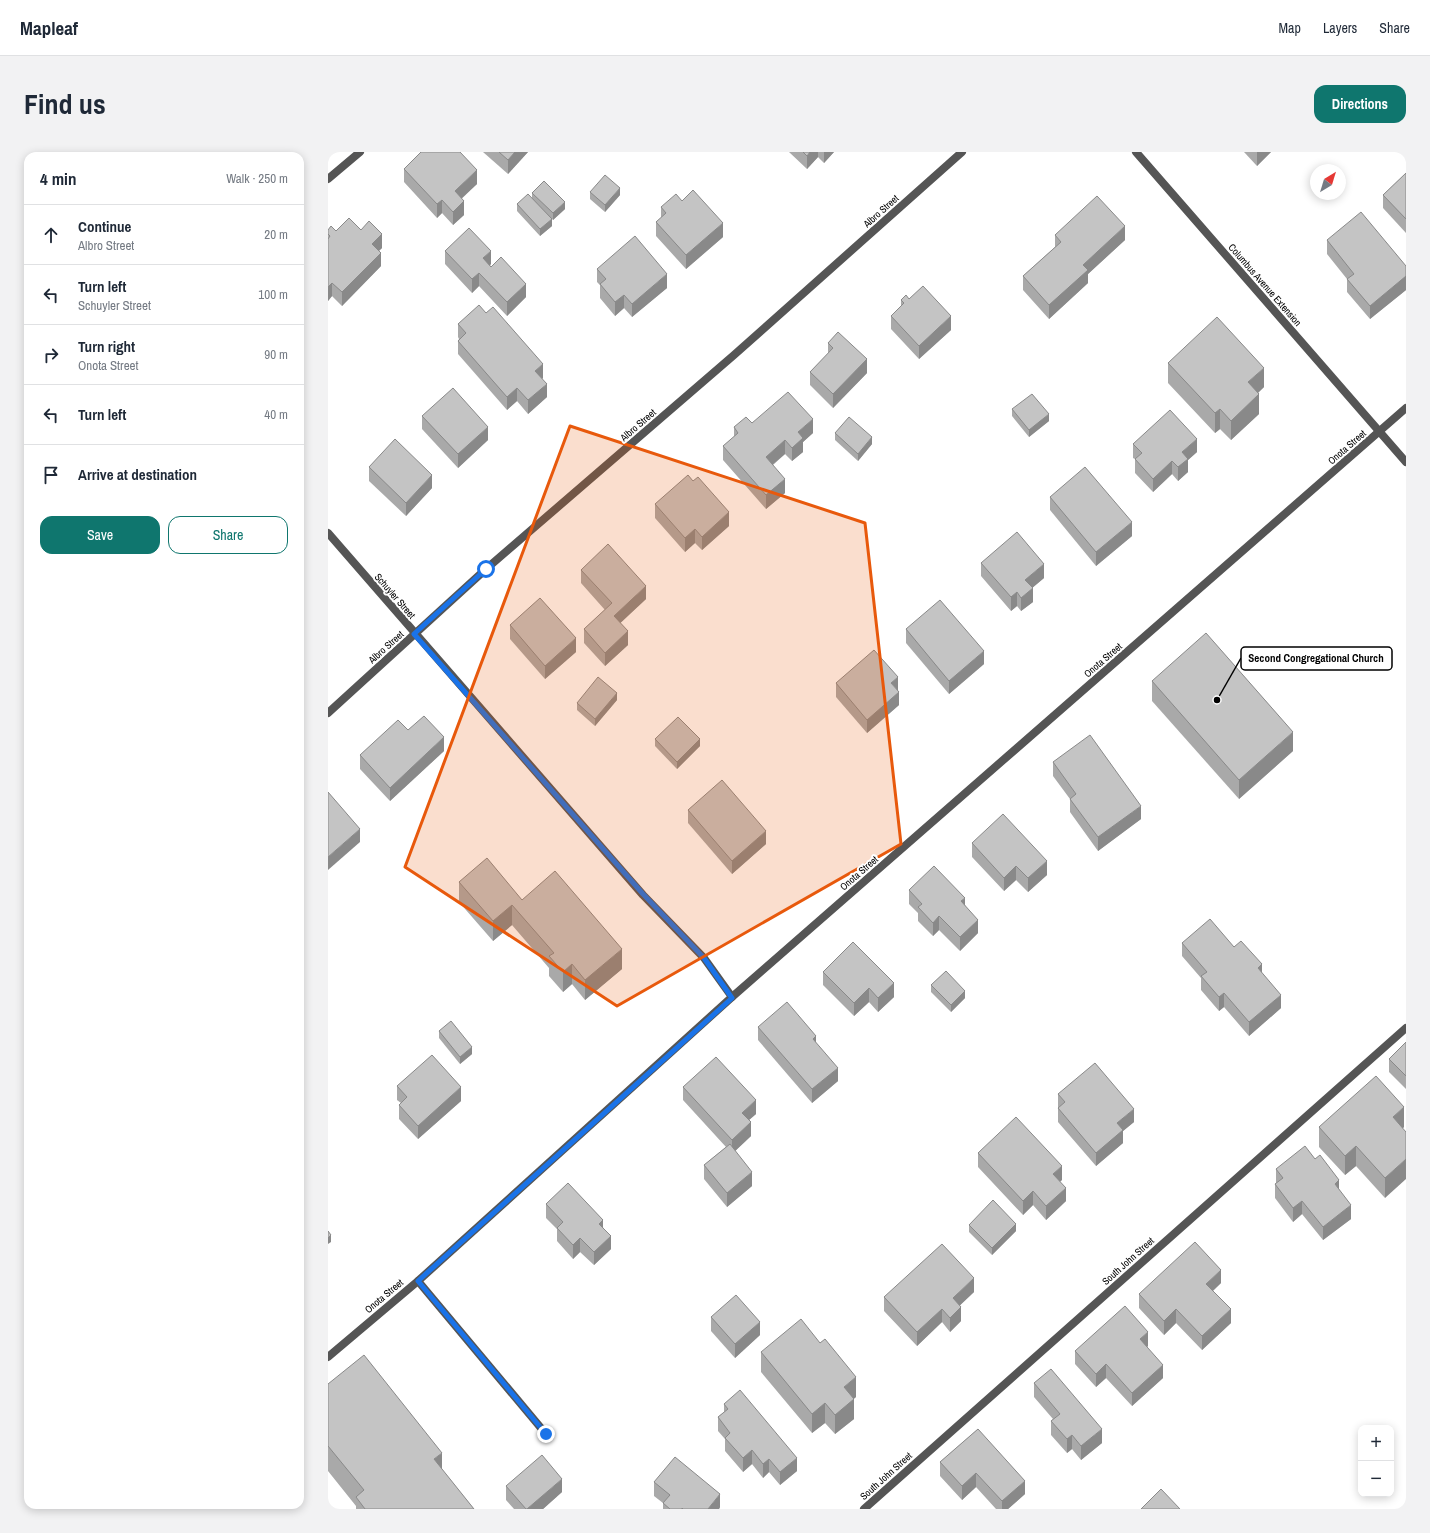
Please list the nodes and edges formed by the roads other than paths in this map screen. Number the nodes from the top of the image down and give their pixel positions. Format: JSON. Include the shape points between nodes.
{"nodes":[{"id":1,"x":360,"y":152,"type":"edge"},
{"id":2,"x":962,"y":152,"type":"edge"},
{"id":3,"x":1136,"y":152,"type":"edge"},
{"id":4,"x":328,"y":179,"type":"edge"},
{"id":5,"x":1406,"y":408,"type":"edge"},
{"id":6,"x":1380,"y":431,"type":"junction"},
{"id":7,"x":1406,"y":462,"type":"edge"},
{"id":8,"x":328,"y":533,"type":"edge"},
{"id":9,"x":414,"y":634,"type":"junction"},
{"id":10,"x":328,"y":713,"type":"edge"},
{"id":11,"x":732,"y":998,"type":"junction"},
{"id":12,"x":1406,"y":1028,"type":"edge"},
{"id":13,"x":418,"y":1281,"type":"junction"},
{"id":14,"x":328,"y":1357,"type":"edge"},
{"id":15,"x":546,"y":1434,"type":"dead end"},
{"id":16,"x":864,"y":1509,"type":"edge"}],
"edges":[{"from":1,"to":4,"type":"street"},
{"from":2,"to":9,"type":"street","name":"Albro Street"},
{"from":3,"to":6,"type":"street","name":"Columbus Avenue Extension"},
{"from":5,"to":6,"type":"street","name":"Onota Street"},
{"from":6,"to":7,"type":"street","name":"Columbus Avenue Extension"},
{"from":6,"to":11,"type":"street","name":"Onota Street"},
{"from":8,"to":9,"type":"street","name":"Schuyler Street"},
{"from":9,"to":10,"type":"street","name":"Albro Street"},
{"from":9,"to":11,"type":"street","name":"Schuyler Street","via":[[643,894],[704,958]]},
{"from":11,"to":13,"type":"street","name":"Onota Street"},
{"from":12,"to":16,"type":"street","name":"South John Street"},
{"from":13,"to":14,"type":"street","name":"Onota Street"},
{"from":13,"to":15,"type":"street"}]}
